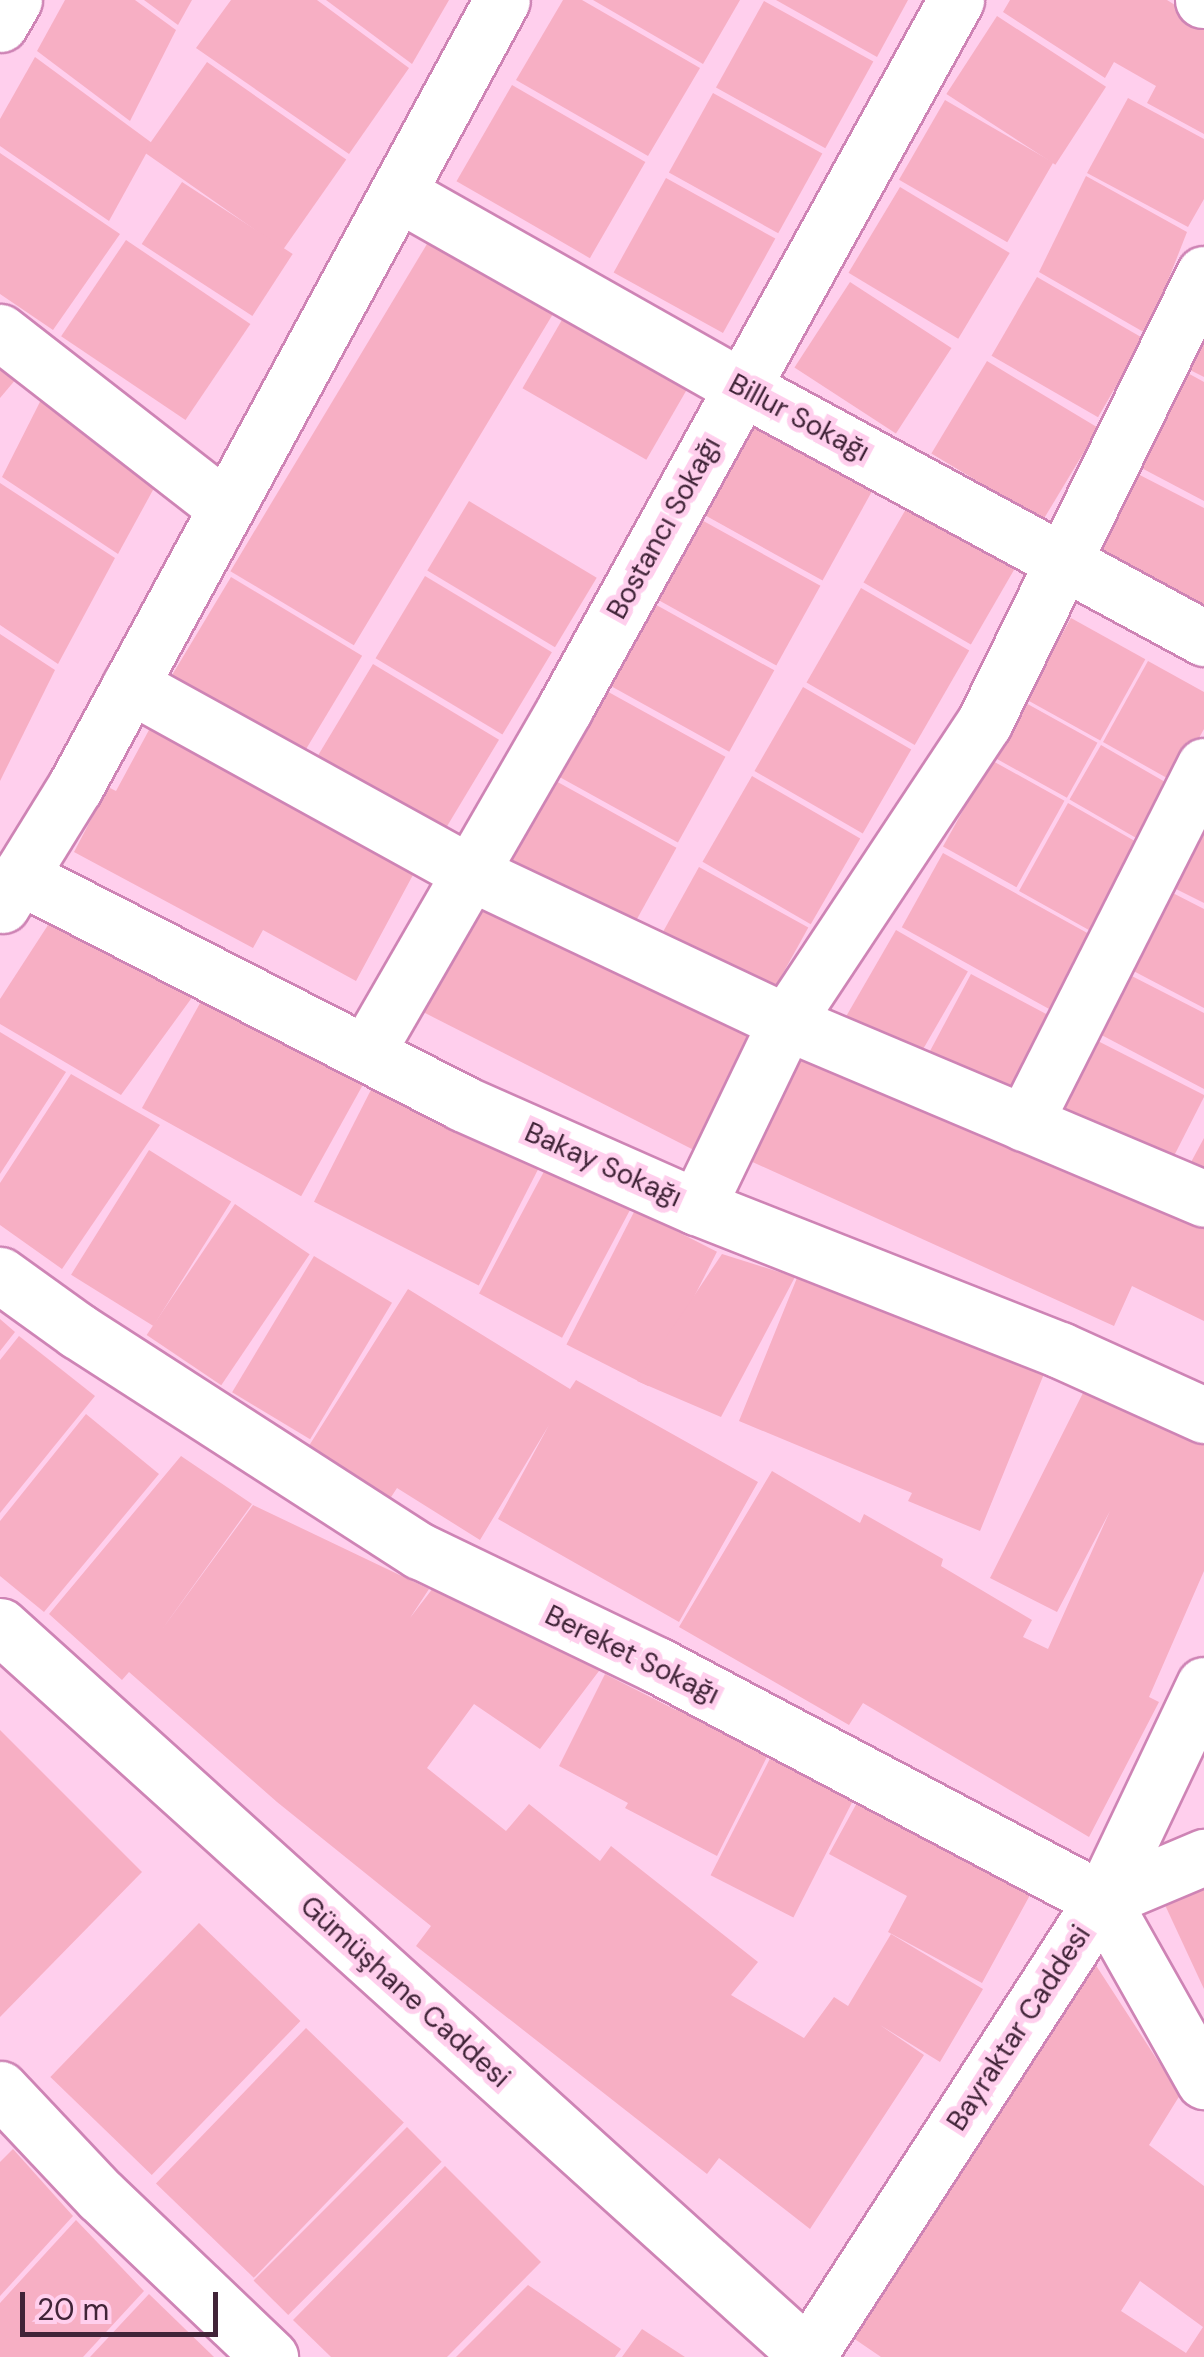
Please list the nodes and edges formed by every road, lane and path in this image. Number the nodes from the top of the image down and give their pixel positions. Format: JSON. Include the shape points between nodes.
{"nodes":[{"id":1,"x":14,"y":0,"type":"edge"},
{"id":2,"x":502,"y":0,"type":"edge"},
{"id":3,"x":956,"y":0,"type":"edge"},
{"id":4,"x":0,"y":24,"type":"edge"},
{"id":5,"x":398,"y":193,"type":"junction"},
{"id":6,"x":1204,"y":274,"type":"edge"},
{"id":7,"x":0,"y":332,"type":"edge"},
{"id":8,"x":742,"y":387,"type":"junction"},
{"id":9,"x":226,"y":508,"type":"junction"},
{"id":10,"x":1064,"y":560,"type":"junction"},
{"id":11,"x":1204,"y":638,"type":"edge"},
{"id":12,"x":130,"y":685,"type":"junction"},
{"id":13,"x":1204,"y":766,"type":"edge"},
{"id":14,"x":471,"y":873,"type":"junction"},
{"id":15,"x":10,"y":892,"type":"edge"},
{"id":16,"x":786,"y":1022,"type":"junction"},
{"id":17,"x":366,"y":1053,"type":"junction"},
{"id":18,"x":1024,"y":1123,"type":"junction"},
{"id":19,"x":1204,"y":1199,"type":"edge"},
{"id":20,"x":697,"y":1207,"type":"junction"},
{"id":21,"x":0,"y":1275,"type":"edge"},
{"id":22,"x":1204,"y":1415,"type":"edge"},
{"id":23,"x":0,"y":1626,"type":"edge"},
{"id":24,"x":1204,"y":1685,"type":"edge"},
{"id":25,"x":1204,"y":1858,"type":"edge"},
{"id":26,"x":1102,"y":1900,"type":"junction"},
{"id":27,"x":1204,"y":2082,"type":"edge"},
{"id":28,"x":0,"y":2089,"type":"edge"},
{"id":29,"x":809,"y":2356,"type":"edge"},
{"id":30,"x":270,"y":2357,"type":"edge"}],
"edges":[{"from":1,"to":4,"type":"street"},
{"from":2,"to":5,"type":"street"},
{"from":3,"to":8,"type":"street","name":"Bostancı Sokağı"},
{"from":5,"to":8,"type":"street","name":"Billur Sokağı"},
{"from":5,"to":9,"type":"street"},
{"from":6,"to":10,"type":"street"},
{"from":7,"to":9,"type":"street"},
{"from":8,"to":10,"type":"street","name":"Billur Sokağı"},
{"from":8,"to":14,"type":"street","name":"Bostancı Sokağı"},
{"from":9,"to":12,"type":"street"},
{"from":10,"to":11,"type":"street","name":"Billur Sokağı"},
{"from":10,"to":16,"type":"street","via":[[984,723]]},
{"from":12,"to":14,"type":"street"},
{"from":12,"to":15,"type":"street"},
{"from":13,"to":18,"type":"street"},
{"from":14,"to":16,"type":"street"},
{"from":14,"to":17,"type":"street","name":"Bostancı Sokağı"},
{"from":15,"to":17,"type":"street","name":"Bakay Sokağı"},
{"from":16,"to":18,"type":"street"},
{"from":16,"to":20,"type":"street"},
{"from":17,"to":20,"type":"street","name":"Bakay Sokağı"},
{"from":18,"to":19,"type":"street"},
{"from":20,"to":22,"type":"street","name":"Bakay Sokağı","via":[[1060,1350]]},
{"from":21,"to":26,"type":"street","name":"Bereket Sokağı","via":[[420,1551],[658,1666]]},
{"from":23,"to":29,"type":"street","name":"Gümüşhane Caddesi"},
{"from":24,"to":26,"type":"street","name":"Bayraktar Caddesi"},
{"from":25,"to":26,"type":"street"},
{"from":26,"to":27,"type":"street"},
{"from":26,"to":29,"type":"street","name":"Bayraktar Caddesi"},
{"from":28,"to":30,"type":"street"}]}
